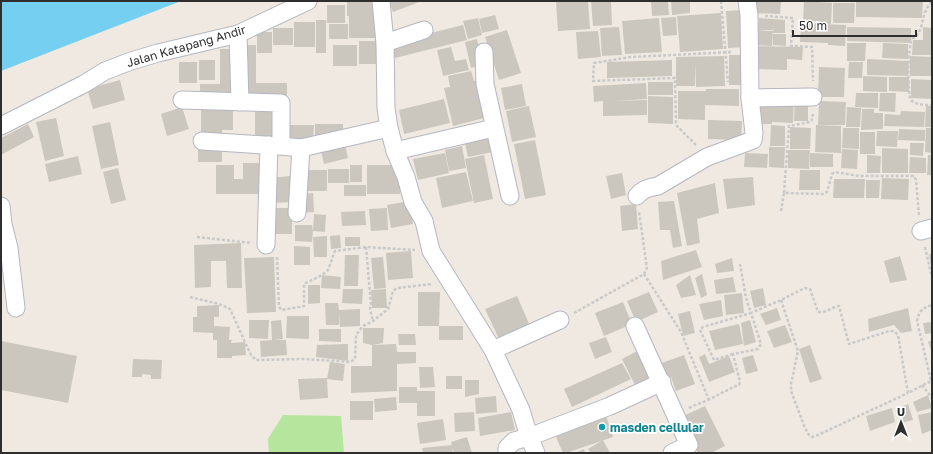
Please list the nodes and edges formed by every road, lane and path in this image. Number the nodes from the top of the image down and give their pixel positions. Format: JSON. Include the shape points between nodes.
{"nodes":[{"id":1,"x":308,"y":1,"type":"edge"},
{"id":2,"x":381,"y":1,"type":"edge"},
{"id":3,"x":721,"y":1,"type":"edge"},
{"id":4,"x":932,"y":2,"type":"edge"},
{"id":5,"x":748,"y":8,"type":"edge"},
{"id":6,"x":424,"y":30,"type":"dead end"},
{"id":7,"x":238,"y":34,"type":"junction"},
{"id":8,"x":385,"y":43,"type":"junction"},
{"id":9,"x":749,"y":51,"type":"junction"},
{"id":10,"x":484,"y":52,"type":"dead end"},
{"id":11,"x":725,"y":52,"type":"junction"},
{"id":12,"x":728,"y":82,"type":"dead end"},
{"id":13,"x":813,"y":97,"type":"junction"},
{"id":14,"x":750,"y":98,"type":"junction"},
{"id":15,"x":182,"y":100,"type":"dead end"},
{"id":16,"x":240,"y":102,"type":"junction"},
{"id":17,"x":932,"y":105,"type":"edge"},
{"id":18,"x":1,"y":126,"type":"edge"},
{"id":19,"x":389,"y":128,"type":"junction"},
{"id":20,"x":494,"y":128,"type":"junction"},
{"id":21,"x":202,"y":141,"type":"dead end"},
{"id":22,"x":275,"y":145,"type":"junction"},
{"id":23,"x":301,"y":148,"type":"junction"},
{"id":24,"x":395,"y":151,"type":"junction"},
{"id":25,"x":707,"y":157,"type":"junction"},
{"id":26,"x":784,"y":193,"type":"junction"},
{"id":27,"x":510,"y":196,"type":"dead end"},
{"id":28,"x":637,"y":196,"type":"joint"},
{"id":29,"x":1,"y":206,"type":"edge"},
{"id":30,"x":781,"y":211,"type":"dead end"},
{"id":31,"x":297,"y":213,"type":"dead end"},
{"id":32,"x":926,"y":230,"type":"edge"},
{"id":33,"x":197,"y":237,"type":"dead end"},
{"id":34,"x":266,"y":245,"type":"junction"},
{"id":35,"x":366,"y":247,"type":"junction"},
{"id":36,"x":431,"y":251,"type":"junction"},
{"id":37,"x":740,"y":264,"type":"dead end"},
{"id":38,"x":644,"y":274,"type":"junction"},
{"id":39,"x":932,"y":278,"type":"edge"},
{"id":40,"x":450,"y":282,"type":"junction"},
{"id":41,"x":190,"y":297,"type":"dead end"},
{"id":42,"x":781,"y":300,"type":"junction"},
{"id":43,"x":932,"y":305,"type":"edge"},
{"id":44,"x":16,"y":308,"type":"dead end"},
{"id":45,"x":751,"y":313,"type":"junction"},
{"id":46,"x":560,"y":320,"type":"joint"},
{"id":47,"x":373,"y":321,"type":"junction"},
{"id":48,"x":635,"y":326,"type":"dead end"},
{"id":49,"x":493,"y":350,"type":"junction"},
{"id":50,"x":733,"y":354,"type":"junction"},
{"id":51,"x":931,"y":381,"type":"edge"},
{"id":52,"x":662,"y":382,"type":"junction"},
{"id":53,"x":922,"y":385,"type":"junction"},
{"id":54,"x":908,"y":392,"type":"junction"},
{"id":55,"x":932,"y":398,"type":"edge"},
{"id":56,"x":709,"y":400,"type":"junction"},
{"id":57,"x":695,"y":404,"type":"dead end"},
{"id":58,"x":529,"y":437,"type":"junction"},
{"id":59,"x":691,"y":449,"type":"edge"},
{"id":60,"x":507,"y":453,"type":"edge"},
{"id":61,"x":536,"y":453,"type":"edge"},
{"id":62,"x":672,"y":453,"type":"edge"}],
"edges":[{"from":1,"to":7,"type":"street","name":"Jalan Katapang Andir"},
{"from":2,"to":8,"type":"street"},
{"from":3,"to":11,"type":"path"},
{"from":4,"to":17,"type":"path","via":[[926,8],[918,35],[912,39],[909,70],[912,100],[915,103]]},
{"from":5,"to":9,"type":"street"},
{"from":5,"to":13,"type":"path","via":[[793,18],[791,46],[812,47]]},
{"from":6,"to":8,"type":"street"},
{"from":7,"to":16,"type":"street"},
{"from":7,"to":18,"type":"street","name":"Jalan Katapang Andir","via":[[158,53],[105,71]]},
{"from":8,"to":19,"type":"street","via":[[386,108]]},
{"from":9,"to":11,"type":"path"},
{"from":9,"to":14,"type":"street"},
{"from":10,"to":20,"type":"street","via":[[485,84]]},
{"from":11,"to":12,"type":"path"},
{"from":11,"to":25,"type":"path","via":[[630,57],[594,63],[593,81],[675,78],[676,126]]},
{"from":13,"to":14,"type":"street"},
{"from":13,"to":26,"type":"path","via":[[812,120],[790,125],[788,128]]},
{"from":14,"to":25,"type":"street","via":[[753,140]]},
{"from":15,"to":16,"type":"street"},
{"from":16,"to":22,"type":"street","via":[[281,103]]},
{"from":19,"to":23,"type":"street"},
{"from":19,"to":24,"type":"street"},
{"from":20,"to":24,"type":"street"},
{"from":20,"to":27,"type":"street"},
{"from":21,"to":22,"type":"street"},
{"from":22,"to":23,"type":"street"},
{"from":22,"to":34,"type":"street"},
{"from":23,"to":31,"type":"street"},
{"from":24,"to":36,"type":"street","via":[[424,222]]},
{"from":25,"to":28,"type":"street","via":[[658,186],[640,192]]},
{"from":26,"to":30,"type":"path"},
{"from":26,"to":32,"type":"path","via":[[824,194],[835,172],[859,176],[914,176]]},
{"from":28,"to":38,"type":"path","via":[[647,268]]},
{"from":29,"to":44,"type":"street","via":[[10,248]]},
{"from":32,"to":39,"type":"path"},
{"from":33,"to":34,"type":"path"},
{"from":34,"to":35,"type":"path","via":[[276,246],[281,310],[304,306],[304,284],[328,270],[335,251]]},
{"from":35,"to":36,"type":"path"},
{"from":35,"to":47,"type":"path"},
{"from":36,"to":40,"type":"street"},
{"from":37,"to":45,"type":"path"},
{"from":38,"to":46,"type":"path"},
{"from":38,"to":56,"type":"path","via":[[681,332]]},
{"from":40,"to":47,"type":"path","via":[[397,288],[393,291],[388,309]]},
{"from":40,"to":49,"type":"street"},
{"from":41,"to":47,"type":"path","via":[[230,309],[251,355],[256,360],[353,361],[356,335],[363,326]]},
{"from":42,"to":45,"type":"path"},
{"from":42,"to":54,"type":"path","via":[[805,288],[810,289],[818,312],[823,313],[840,306],[849,344],[894,331],[898,335]]},
{"from":42,"to":54,"type":"path","via":[[798,351],[791,391],[809,435],[818,435]]},
{"from":43,"to":51,"type":"path","via":[[923,308],[918,314],[917,321]]},
{"from":45,"to":50,"type":"path","via":[[760,347]]},
{"from":45,"to":50,"type":"path","via":[[700,330],[714,360]]},
{"from":46,"to":49,"type":"street"},
{"from":48,"to":52,"type":"street"},
{"from":49,"to":58,"type":"street","via":[[521,410]]},
{"from":50,"to":56,"type":"path","via":[[739,385]]},
{"from":51,"to":53,"type":"path"},
{"from":52,"to":58,"type":"street","via":[[610,406]]},
{"from":52,"to":59,"type":"street"},
{"from":53,"to":54,"type":"path"},
{"from":53,"to":55,"type":"path"},
{"from":56,"to":57,"type":"path"},
{"from":58,"to":60,"type":"street","via":[[514,441],[507,448]]},
{"from":58,"to":61,"type":"street"},
{"from":59,"to":62,"type":"street"}]}
